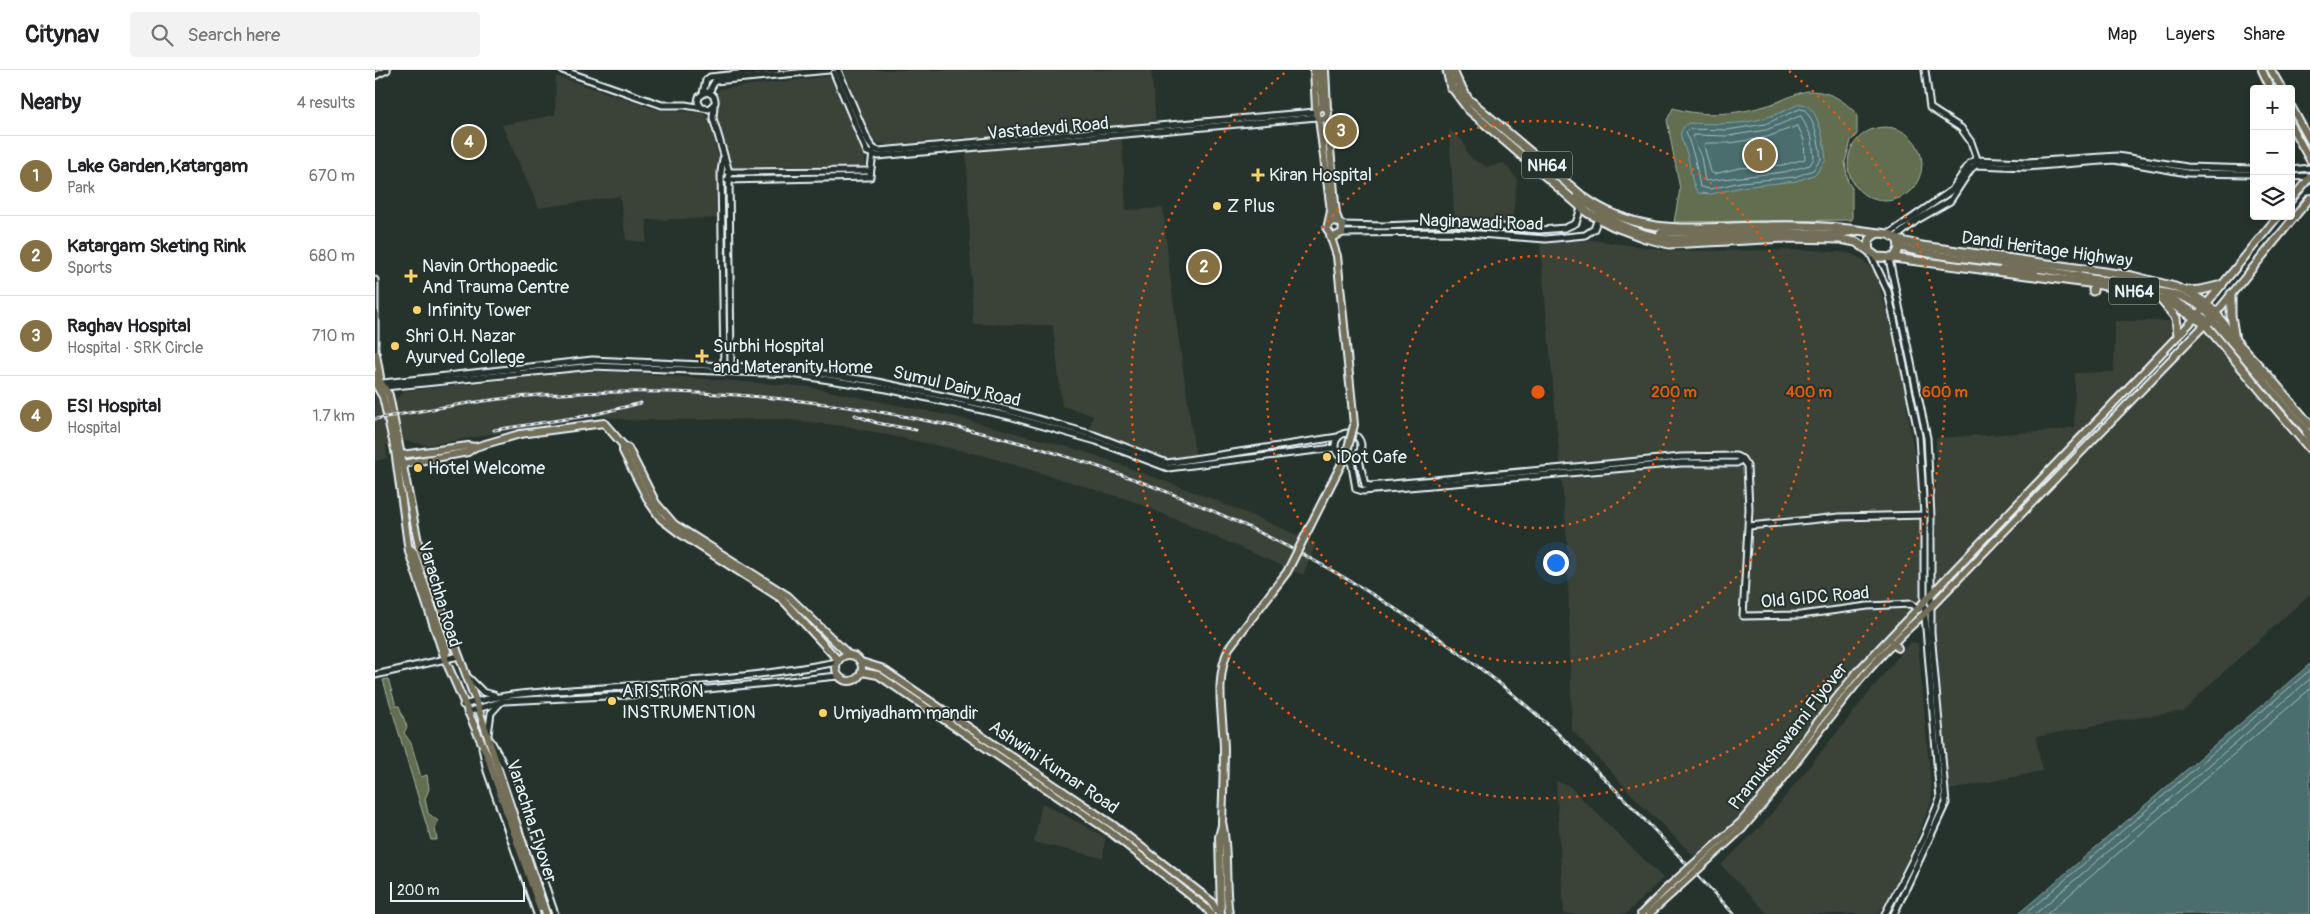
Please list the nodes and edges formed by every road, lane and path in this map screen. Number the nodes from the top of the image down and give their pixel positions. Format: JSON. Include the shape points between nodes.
{"nodes":[{"id":1,"x":387,"y":70,"type":"edge"},
{"id":2,"x":562,"y":70,"type":"edge"},
{"id":3,"x":776,"y":70,"type":"edge"},
{"id":4,"x":1314,"y":70,"type":"edge"},
{"id":5,"x":1320,"y":70,"type":"edge"},
{"id":6,"x":1325,"y":70,"type":"edge"},
{"id":7,"x":1447,"y":70,"type":"edge"},
{"id":8,"x":1453,"y":70,"type":"edge"},
{"id":9,"x":1925,"y":70,"type":"edge"},
{"id":10,"x":2262,"y":70,"type":"edge"},
{"id":11,"x":2271,"y":70,"type":"edge"},
{"id":12,"x":834,"y":71,"type":"edge"},
{"id":13,"x":375,"y":76,"type":"edge"},
{"id":14,"x":1455,"y":85,"type":"junction"},
{"id":15,"x":2269,"y":85,"type":"edge"},
{"id":16,"x":2280,"y":85,"type":"edge"},
{"id":17,"x":703,"y":93,"type":"junction"},
{"id":18,"x":710,"y":93,"type":"junction"},
{"id":19,"x":699,"y":98,"type":"junction"},
{"id":20,"x":1465,"y":100,"type":"junction"},
{"id":21,"x":685,"y":105,"type":"junction"},
{"id":22,"x":714,"y":106,"type":"junction"},
{"id":23,"x":704,"y":108,"type":"junction"},
{"id":24,"x":1319,"y":112,"type":"junction"},
{"id":25,"x":2295,"y":113,"type":"edge"},
{"id":26,"x":713,"y":118,"type":"junction"},
{"id":27,"x":2293,"y":130,"type":"edge"},
{"id":28,"x":2310,"y":141,"type":"edge"},
{"id":29,"x":873,"y":152,"type":"junction"},
{"id":30,"x":723,"y":158,"type":"junction"},
{"id":31,"x":2310,"y":160,"type":"edge"},
{"id":32,"x":1978,"y":163,"type":"junction"},
{"id":33,"x":2310,"y":168,"type":"edge"},
{"id":34,"x":2250,"y":169,"type":"edge"},
{"id":35,"x":2295,"y":170,"type":"edge"},
{"id":36,"x":721,"y":172,"type":"junction"},
{"id":37,"x":729,"y":172,"type":"junction"},
{"id":38,"x":870,"y":174,"type":"junction"},
{"id":39,"x":2250,"y":174,"type":"edge"},
{"id":40,"x":2310,"y":176,"type":"edge"},
{"id":41,"x":2295,"y":177,"type":"edge"},
{"id":42,"x":721,"y":180,"type":"junction"},
{"id":43,"x":729,"y":180,"type":"junction"},
{"id":44,"x":2295,"y":195,"type":"edge"},
{"id":45,"x":2310,"y":198,"type":"edge"},
{"id":46,"x":1583,"y":202,"type":"junction"},
{"id":47,"x":1600,"y":214,"type":"junction"},
{"id":48,"x":2275,"y":220,"type":"edge"},
{"id":49,"x":1341,"y":223,"type":"junction"},
{"id":50,"x":1329,"y":224,"type":"junction"},
{"id":51,"x":1860,"y":230,"type":"junction"},
{"id":52,"x":1879,"y":233,"type":"junction"},
{"id":53,"x":1341,"y":234,"type":"junction"},
{"id":54,"x":1839,"y":234,"type":"junction"},
{"id":55,"x":1330,"y":235,"type":"junction"},
{"id":56,"x":1895,"y":240,"type":"junction"},
{"id":57,"x":1856,"y":242,"type":"junction"},
{"id":58,"x":1870,"y":253,"type":"junction"},
{"id":59,"x":1337,"y":256,"type":"junction"},
{"id":60,"x":1892,"y":258,"type":"junction"},
{"id":61,"x":2051,"y":272,"type":"junction"},
{"id":62,"x":375,"y":280,"type":"edge"},
{"id":63,"x":2222,"y":285,"type":"junction"},
{"id":64,"x":2183,"y":291,"type":"junction"},
{"id":65,"x":2231,"y":294,"type":"junction"},
{"id":66,"x":2161,"y":296,"type":"junction"},
{"id":67,"x":2201,"y":311,"type":"junction"},
{"id":68,"x":2211,"y":320,"type":"junction"},
{"id":69,"x":2179,"y":335,"type":"junction"},
{"id":70,"x":2235,"y":340,"type":"junction"},
{"id":71,"x":375,"y":355,"type":"edge"},
{"id":72,"x":724,"y":368,"type":"junction"},
{"id":73,"x":731,"y":368,"type":"junction"},
{"id":74,"x":375,"y":374,"type":"edge"},
{"id":75,"x":375,"y":383,"type":"edge"},
{"id":76,"x":384,"y":384,"type":"junction"},
{"id":77,"x":2310,"y":425,"type":"edge"},
{"id":78,"x":2308,"y":434,"type":"edge"},
{"id":79,"x":1337,"y":438,"type":"junction"},
{"id":80,"x":2310,"y":442,"type":"edge"},
{"id":81,"x":475,"y":447,"type":"junction"},
{"id":82,"x":1334,"y":448,"type":"junction"},
{"id":83,"x":2310,"y":449,"type":"edge"},
{"id":84,"x":401,"y":455,"type":"junction"},
{"id":85,"x":1358,"y":455,"type":"junction"},
{"id":86,"x":1742,"y":459,"type":"junction"},
{"id":87,"x":1351,"y":460,"type":"junction"},
{"id":88,"x":403,"y":464,"type":"junction"},
{"id":89,"x":654,"y":504,"type":"junction"},
{"id":90,"x":1924,"y":515,"type":"junction"},
{"id":91,"x":1931,"y":516,"type":"junction"},
{"id":92,"x":1749,"y":526,"type":"junction"},
{"id":93,"x":1930,"y":597,"type":"junction"},
{"id":94,"x":1931,"y":606,"type":"junction"},
{"id":95,"x":1923,"y":609,"type":"junction"},
{"id":96,"x":1892,"y":639,"type":"junction"},
{"id":97,"x":1898,"y":648,"type":"dead end"},
{"id":98,"x":458,"y":654,"type":"junction"},
{"id":99,"x":848,"y":654,"type":"junction"},
{"id":100,"x":444,"y":658,"type":"junction"},
{"id":101,"x":837,"y":661,"type":"junction"},
{"id":102,"x":861,"y":662,"type":"junction"},
{"id":103,"x":861,"y":672,"type":"junction"},
{"id":104,"x":465,"y":674,"type":"junction"},
{"id":105,"x":375,"y":675,"type":"edge"},
{"id":106,"x":838,"y":676,"type":"junction"},
{"id":107,"x":499,"y":696,"type":"junction"},
{"id":108,"x":504,"y":701,"type":"junction"},
{"id":109,"x":477,"y":704,"type":"junction"},
{"id":110,"x":465,"y":708,"type":"junction"},
{"id":111,"x":1822,"y":722,"type":"junction"},
{"id":112,"x":489,"y":737,"type":"junction"},
{"id":113,"x":481,"y":740,"type":"junction"},
{"id":114,"x":491,"y":756,"type":"junction"},
{"id":115,"x":1223,"y":838,"type":"junction"},
{"id":116,"x":537,"y":914,"type":"edge"},
{"id":117,"x":542,"y":914,"type":"edge"},
{"id":118,"x":547,"y":914,"type":"edge"},
{"id":119,"x":555,"y":914,"type":"edge"},
{"id":120,"x":1211,"y":914,"type":"edge"},
{"id":121,"x":1221,"y":914,"type":"edge"},
{"id":122,"x":1229,"y":914,"type":"edge"},
{"id":123,"x":1641,"y":914,"type":"edge"},
{"id":124,"x":1649,"y":914,"type":"edge"},
{"id":125,"x":1885,"y":914,"type":"edge"},
{"id":126,"x":1894,"y":914,"type":"edge"}],
"edges":[{"from":1,"to":13,"type":"street"},
{"from":2,"to":21,"type":"street","via":[[662,105]]},
{"from":3,"to":17,"type":"street","via":[[710,77]]},
{"from":4,"to":24,"type":"main road"},
{"from":5,"to":24,"type":"highway","via":[[1322,98]]},
{"from":6,"to":24,"type":"main road"},
{"from":7,"to":14,"type":"highway","number":"NH64"},
{"from":8,"to":14,"type":"highway","number":"NH64"},
{"from":9,"to":32,"type":"street","via":[[1930,108],[1961,128],[1971,142]]},
{"from":10,"to":15,"type":"main road"},
{"from":11,"to":16,"type":"main road"},
{"from":12,"to":18,"type":"street","via":[[715,81]]},
{"from":12,"to":29,"type":"street","via":[[867,152]]},
{"from":14,"to":20,"type":"highway","number":"NH64"},
{"from":17,"to":18,"type":"street"},
{"from":17,"to":19,"type":"street"},
{"from":18,"to":22,"type":"street","via":[[715,98]]},
{"from":19,"to":21,"type":"street"},
{"from":19,"to":23,"type":"street"},
{"from":20,"to":46,"type":"main road"},
{"from":20,"to":46,"type":"highway","number":"NH64","via":[[1468,109]]},
{"from":21,"to":23,"type":"street"},
{"from":22,"to":23,"type":"street"},
{"from":22,"to":26,"type":"street"},
{"from":23,"to":26,"type":"street"},
{"from":24,"to":29,"type":"street","name":"Vastadevdi Road"},
{"from":24,"to":49,"type":"main road","via":[[1327,116],[1336,214]]},
{"from":24,"to":50,"type":"main road","via":[[1331,211]]},
{"from":25,"to":28,"type":"main road"},
{"from":26,"to":30,"type":"street"},
{"from":27,"to":31,"type":"main road"},
{"from":29,"to":38,"type":"street"},
{"from":30,"to":36,"type":"street"},
{"from":30,"to":37,"type":"street"},
{"from":32,"to":34,"type":"street","via":[[2117,156],[2200,169]]},
{"from":32,"to":39,"type":"street","via":[[2026,167],[2115,160],[2187,172]]},
{"from":32,"to":56,"type":"street","via":[[1970,163],[1952,190]]},
{"from":33,"to":35,"type":"street"},
{"from":36,"to":37,"type":"street"},
{"from":36,"to":42,"type":"street"},
{"from":37,"to":38,"type":"street"},
{"from":37,"to":43,"type":"street"},
{"from":38,"to":43,"type":"street"},
{"from":40,"to":41,"type":"street"},
{"from":40,"to":44,"type":"main road"},
{"from":42,"to":43,"type":"street"},
{"from":42,"to":72,"type":"street"},
{"from":43,"to":73,"type":"street"},
{"from":45,"to":65,"type":"main road"},
{"from":46,"to":47,"type":"highway","number":"NH64"},
{"from":46,"to":47,"type":"highway","number":"NH64"},
{"from":46,"to":49,"type":"street","name":"Naginawadi Road","via":[[1576,223],[1556,230],[1452,223],[1383,226]]},
{"from":47,"to":51,"type":"highway","number":"NH64","via":[[1666,228],[1831,226]]},
{"from":47,"to":53,"type":"street","name":"Naginawadi Road","via":[[1594,229],[1585,235],[1546,239],[1452,232]]},
{"from":47,"to":54,"type":"main road","via":[[1643,234],[1671,239],[1784,233]]},
{"from":47,"to":57,"type":"highway","number":"NH64","via":[[1645,238],[1669,244],[1787,238]]},
{"from":48,"to":63,"type":"main road"},
{"from":49,"to":50,"type":"main road","via":[[1333,221]]},
{"from":49,"to":53,"type":"main road"},
{"from":50,"to":55,"type":"main road"},
{"from":51,"to":52,"type":"highway","number":"NH64"},
{"from":51,"to":54,"type":"main road"},
{"from":52,"to":56,"type":"highway","number":"NH64"},
{"from":52,"to":58,"type":"highway","via":[[1870,238]]},
{"from":53,"to":55,"type":"main road"},
{"from":53,"to":59,"type":"main road"},
{"from":54,"to":57,"type":"main road"},
{"from":55,"to":59,"type":"main road"},
{"from":56,"to":60,"type":"highway"},
{"from":56,"to":61,"type":"main road","via":[[1920,253]]},
{"from":56,"to":64,"type":"highway","name":"Dandi Heritage Highway","number":"NH64","via":[[2132,276]]},
{"from":57,"to":58,"type":"highway","number":"NH64"},
{"from":58,"to":60,"type":"highway","number":"NH64"},
{"from":58,"to":90,"type":"street","via":[[1888,291],[1919,433]]},
{"from":59,"to":115,"type":"main road","bridge":true,"via":[[1353,414],[1351,440],[1287,572],[1223,660],[1220,688],[1224,747]]},
{"from":60,"to":61,"type":"main road"},
{"from":60,"to":66,"type":"highway","number":"NH64"},
{"from":60,"to":91,"type":"street","via":[[1927,435]]},
{"from":61,"to":66,"type":"main road","via":[[2116,281]]},
{"from":62,"to":71,"type":"street"},
{"from":63,"to":64,"type":"highway"},
{"from":63,"to":67,"type":"main road"},
{"from":64,"to":67,"type":"highway","name":"Dandi Heritage Highway","number":"NH64"},
{"from":65,"to":68,"type":"main road"},
{"from":65,"to":70,"type":"highway"},
{"from":66,"to":67,"type":"highway","number":"NH64"},
{"from":66,"to":67,"type":"main road","via":[[2175,295]]},
{"from":66,"to":69,"type":"highway","via":[[2176,318]]},
{"from":67,"to":68,"type":"highway","name":"Dandi Heritage Highway","number":"NH64"},
{"from":67,"to":68,"type":"highway","number":"NH64"},
{"from":67,"to":69,"type":"main road"},
{"from":68,"to":70,"type":"highway","name":"Dandi Heritage Highway","number":"NH64"},
{"from":68,"to":78,"type":"main road"},
{"from":68,"to":83,"type":"highway","number":"NH64"},
{"from":68,"to":94,"type":"main road"},
{"from":69,"to":93,"type":"main road"},
{"from":70,"to":77,"type":"highway","name":"Dandi Heritage Highway","number":"NH64"},
{"from":71,"to":76,"type":"main road","name":"Varachha Flyover"},
{"from":72,"to":73,"type":"street","name":"Sumul Dairy Road"},
{"from":72,"to":76,"type":"street","name":"Sumul Dairy Road","via":[[592,360]]},
{"from":73,"to":79,"type":"street","name":"Sumul Dairy Road","via":[[791,369],[938,394],[1062,424],[1167,463]]},
{"from":73,"to":82,"type":"street","via":[[816,377],[965,406],[1049,426],[1168,468]]},
{"from":74,"to":76,"type":"main road"},
{"from":75,"to":100,"type":"main road","name":"Varachha Road","via":[[383,397],[395,450],[409,548]]},
{"from":76,"to":84,"type":"main road","name":"Varachha Flyover"},
{"from":78,"to":80,"type":"main road"},
{"from":79,"to":82,"type":"street"},
{"from":79,"to":85,"type":"street","via":[[1347,433],[1358,437],[1361,445]]},
{"from":81,"to":84,"type":"main road"},
{"from":81,"to":88,"type":"main road","via":[[469,452]]},
{"from":81,"to":89,"type":"main road","via":[[520,434],[600,422],[608,426],[628,448]]},
{"from":82,"to":87,"type":"street","via":[[1340,458]]},
{"from":84,"to":88,"type":"main road","name":"Varachha Flyover"},
{"from":85,"to":86,"type":"street","via":[[1362,481],[1369,486],[1681,457],[1736,456]]},
{"from":85,"to":87,"type":"street"},
{"from":86,"to":87,"type":"street","via":[[1737,463],[1653,466],[1363,492],[1356,489]]},
{"from":86,"to":92,"type":"street","name":"Old GIDC Road","via":[[1747,466]]},
{"from":88,"to":98,"type":"main road","name":"Varachha Flyover","via":[[419,547]]},
{"from":89,"to":99,"type":"main road","via":[[674,524],[788,596]]},
{"from":89,"to":101,"type":"main road","via":[[661,519],[679,533],[782,599]]},
{"from":90,"to":91,"type":"street"},
{"from":90,"to":92,"type":"street","via":[[1839,517]]},
{"from":90,"to":95,"type":"street"},
{"from":91,"to":93,"type":"street"},
{"from":92,"to":95,"type":"street","name":"Old GIDC Road","via":[[1743,616],[1800,615],[1911,604]]},
{"from":93,"to":94,"type":"street"},
{"from":93,"to":95,"type":"main road"},
{"from":94,"to":95,"type":"main road"},
{"from":94,"to":126,"type":"street","via":[[1945,803]]},
{"from":95,"to":96,"type":"main road","name":"Pramukshswami Flyover"},
{"from":95,"to":125,"type":"street","via":[[1940,799]]},
{"from":96,"to":97,"type":"main road"},
{"from":96,"to":111,"type":"main road","name":"Pramukshswami Flyover","via":[[1857,672]]},
{"from":98,"to":100,"type":"street"},
{"from":98,"to":104,"type":"main road","name":"Varachha Flyover"},
{"from":99,"to":101,"type":"main road"},
{"from":99,"to":102,"type":"main road"},
{"from":100,"to":105,"type":"street"},
{"from":100,"to":110,"type":"main road","name":"Varachha Road"},
{"from":101,"to":106,"type":"main road"},
{"from":101,"to":107,"type":"street","via":[[669,682]]},
{"from":102,"to":103,"type":"main road"},
{"from":102,"to":121,"type":"main road","name":"Ashwini Kumar Road","via":[[881,668],[1113,825],[1211,901]]},
{"from":103,"to":106,"type":"main road","via":[[853,680]]},
{"from":103,"to":120,"type":"main road","name":"Ashwini Kumar Road","via":[[878,675],[1109,831]]},
{"from":104,"to":107,"type":"street","via":[[483,692]]},
{"from":104,"to":109,"type":"main road","name":"Varachha Flyover"},
{"from":106,"to":108,"type":"street","via":[[669,693]]},
{"from":107,"to":109,"type":"street"},
{"from":108,"to":109,"type":"street"},
{"from":108,"to":112,"type":"street","via":[[491,713]]},
{"from":109,"to":110,"type":"street"},
{"from":109,"to":112,"type":"main road","name":"Varachha Flyover"},
{"from":110,"to":113,"type":"main road","name":"Varachha Road"},
{"from":111,"to":123,"type":"main road","name":"Pramukshswami Flyover","bridge":true,"via":[[1741,822]]},
{"from":111,"to":124,"type":"main road","name":"Pramukshswami Flyover","bridge":true,"via":[[1773,792],[1742,829]]},
{"from":112,"to":114,"type":"main road","name":"Varachha Flyover"},
{"from":112,"to":119,"type":"street","via":[[505,767]]},
{"from":113,"to":114,"type":"main road","name":"Varachha Flyover"},
{"from":113,"to":116,"type":"street","via":[[487,772]]},
{"from":114,"to":117,"type":"main road","name":"Varachha Flyover"},
{"from":114,"to":118,"type":"main road","name":"Varachha Flyover"},
{"from":115,"to":121,"type":"main road"},
{"from":115,"to":122,"type":"main road"}]}
